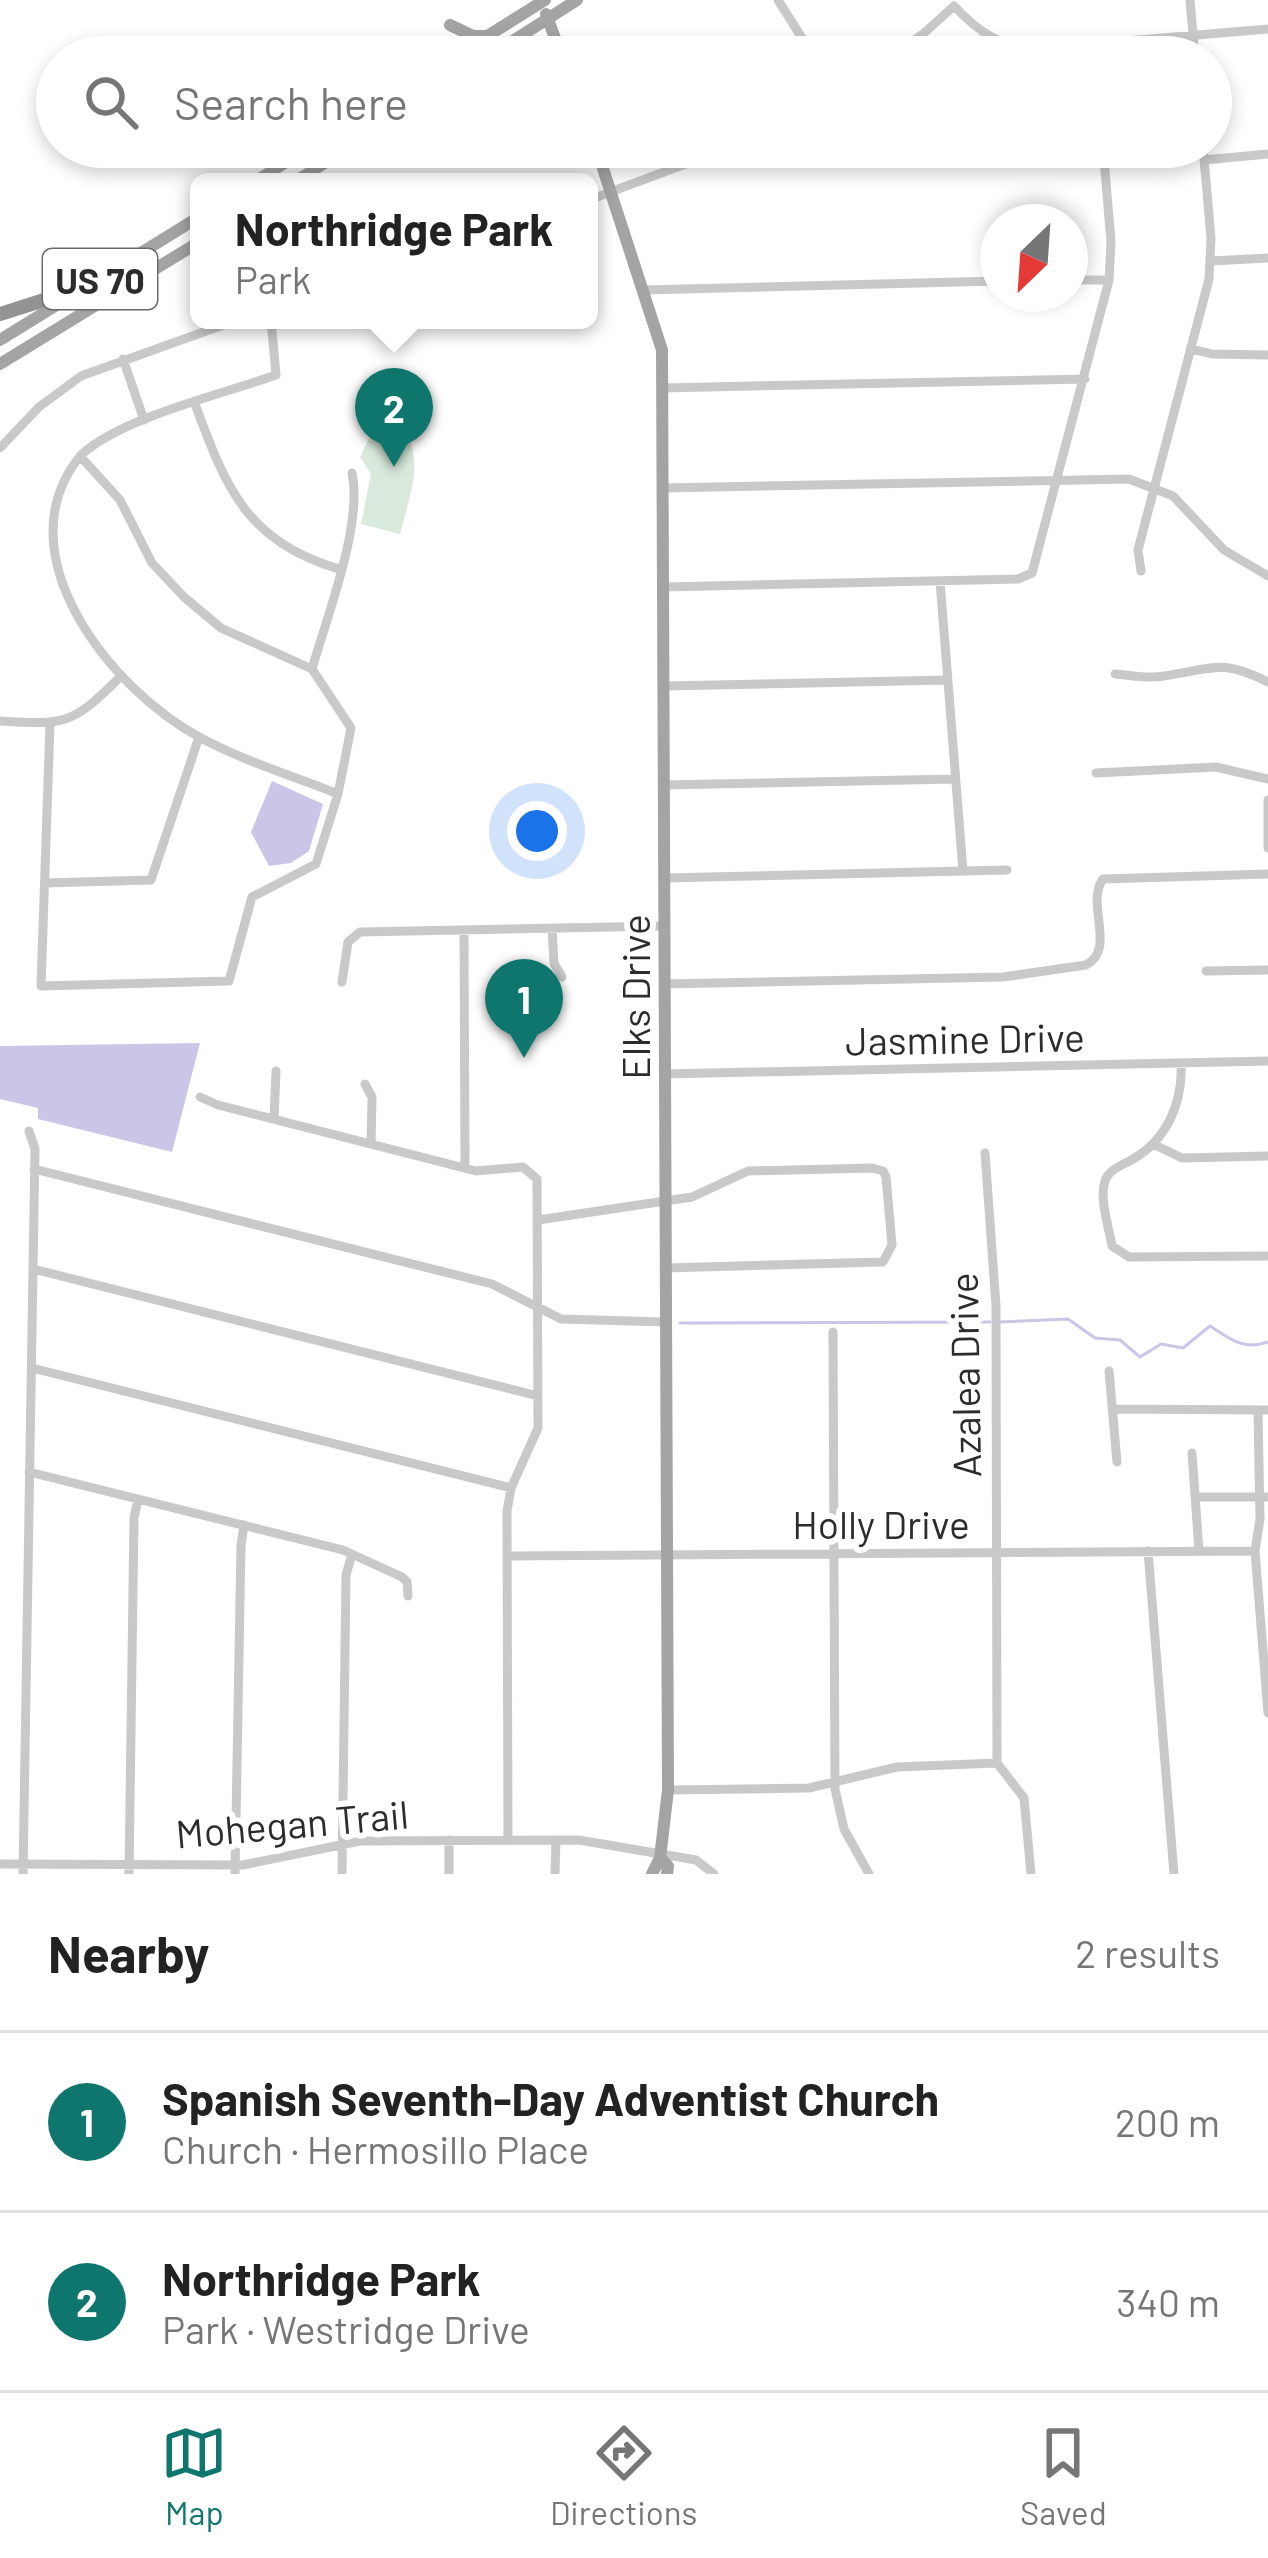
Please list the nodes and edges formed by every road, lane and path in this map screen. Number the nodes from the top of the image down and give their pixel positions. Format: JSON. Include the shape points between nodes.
{"nodes":[{"id":1,"x":577,"y":0,"type":"edge"},
{"id":2,"x":779,"y":0,"type":"edge"},
{"id":3,"x":1190,"y":0,"type":"edge"},
{"id":4,"x":542,"y":1,"type":"edge"},
{"id":5,"x":953,"y":3,"type":"edge"},
{"id":6,"x":548,"y":18,"type":"junction"},
{"id":7,"x":1268,"y":29,"type":"edge"},
{"id":8,"x":1193,"y":35,"type":"junction"},
{"id":9,"x":452,"y":36,"type":"edge"},
{"id":10,"x":473,"y":36,"type":"edge"},
{"id":11,"x":473,"y":36,"type":"edge"},
{"id":12,"x":488,"y":36,"type":"joint"},
{"id":13,"x":520,"y":36,"type":"edge"},
{"id":14,"x":554,"y":36,"type":"edge"},
{"id":15,"x":801,"y":36,"type":"edge"},
{"id":16,"x":920,"y":36,"type":"edge"},
{"id":17,"x":991,"y":36,"type":"edge"},
{"id":18,"x":1182,"y":36,"type":"edge"},
{"id":19,"x":1268,"y":154,"type":"edge"},
{"id":20,"x":1232,"y":157,"type":"edge"},
{"id":21,"x":604,"y":168,"type":"edge"},
{"id":22,"x":677,"y":168,"type":"edge"},
{"id":23,"x":1104,"y":168,"type":"edge"},
{"id":24,"x":1204,"y":168,"type":"edge"},
{"id":25,"x":613,"y":193,"type":"junction"},
{"id":26,"x":598,"y":197,"type":"edge"},
{"id":27,"x":190,"y":223,"type":"edge"},
{"id":28,"x":190,"y":248,"type":"edge"},
{"id":29,"x":1268,"y":258,"type":"edge"},
{"id":30,"x":1210,"y":261,"type":"junction"},
{"id":31,"x":1088,"y":280,"type":"edge"},
{"id":32,"x":1109,"y":280,"type":"junction"},
{"id":33,"x":980,"y":281,"type":"edge"},
{"id":34,"x":91,"y":285,"type":"junction"},
{"id":35,"x":644,"y":290,"type":"junction"},
{"id":36,"x":0,"y":314,"type":"edge"},
{"id":37,"x":211,"y":329,"type":"edge"},
{"id":38,"x":273,"y":329,"type":"edge"},
{"id":39,"x":0,"y":340,"type":"edge"},
{"id":40,"x":1192,"y":349,"type":"junction"},
{"id":41,"x":1268,"y":355,"type":"edge"},
{"id":42,"x":123,"y":359,"type":"junction"},
{"id":43,"x":0,"y":364,"type":"edge"},
{"id":44,"x":1085,"y":379,"type":"junction"},
{"id":45,"x":662,"y":388,"type":"junction"},
{"id":46,"x":195,"y":404,"type":"junction"},
{"id":47,"x":144,"y":420,"type":"junction"},
{"id":48,"x":0,"y":448,"type":"edge"},
{"id":49,"x":80,"y":456,"type":"junction"},
{"id":50,"x":352,"y":473,"type":"dead end"},
{"id":51,"x":1059,"y":479,"type":"junction"},
{"id":52,"x":1154,"y":486,"type":"junction"},
{"id":53,"x":663,"y":488,"type":"junction"},
{"id":54,"x":340,"y":569,"type":"junction"},
{"id":55,"x":1141,"y":571,"type":"dead end"},
{"id":56,"x":1268,"y":576,"type":"edge"},
{"id":57,"x":940,"y":581,"type":"junction"},
{"id":58,"x":663,"y":587,"type":"junction"},
{"id":59,"x":312,"y":669,"type":"junction"},
{"id":60,"x":1115,"y":674,"type":"dead end"},
{"id":61,"x":118,"y":679,"type":"junction"},
{"id":62,"x":947,"y":680,"type":"junction"},
{"id":63,"x":1268,"y":682,"type":"edge"},
{"id":64,"x":664,"y":686,"type":"junction"},
{"id":65,"x":0,"y":721,"type":"edge"},
{"id":66,"x":50,"y":724,"type":"junction"},
{"id":67,"x":200,"y":737,"type":"junction"},
{"id":68,"x":1096,"y":773,"type":"dead end"},
{"id":69,"x":955,"y":779,"type":"junction"},
{"id":70,"x":1268,"y":779,"type":"edge"},
{"id":71,"x":663,"y":785,"type":"junction"},
{"id":72,"x":338,"y":794,"type":"junction"},
{"id":73,"x":1268,"y":800,"type":"edge"},
{"id":74,"x":1268,"y":848,"type":"edge"},
{"id":75,"x":1007,"y":870,"type":"dead end"},
{"id":76,"x":963,"y":871,"type":"junction"},
{"id":77,"x":1268,"y":874,"type":"edge"},
{"id":78,"x":663,"y":878,"type":"junction"},
{"id":79,"x":45,"y":884,"type":"junction"},
{"id":80,"x":663,"y":926,"type":"junction"},
{"id":81,"x":552,"y":928,"type":"junction"},
{"id":82,"x":464,"y":930,"type":"junction"},
{"id":83,"x":1268,"y":970,"type":"edge"},
{"id":84,"x":1206,"y":971,"type":"dead end"},
{"id":85,"x":562,"y":977,"type":"dead end"},
{"id":86,"x":342,"y":982,"type":"dead end"},
{"id":87,"x":664,"y":984,"type":"junction"},
{"id":88,"x":1268,"y":1061,"type":"edge"},
{"id":89,"x":1181,"y":1063,"type":"junction"},
{"id":90,"x":276,"y":1071,"type":"dead end"},
{"id":91,"x":664,"y":1075,"type":"junction"},
{"id":92,"x":365,"y":1084,"type":"dead end"},
{"id":93,"x":200,"y":1097,"type":"dead end"},
{"id":94,"x":274,"y":1119,"type":"junction"},
{"id":95,"x":29,"y":1131,"type":"dead end"},
{"id":96,"x":370,"y":1144,"type":"junction"},
{"id":97,"x":1153,"y":1144,"type":"junction"},
{"id":98,"x":985,"y":1153,"type":"dead end"},
{"id":99,"x":1268,"y":1156,"type":"edge"},
{"id":100,"x":465,"y":1168,"type":"junction"},
{"id":101,"x":34,"y":1169,"type":"junction"},
{"id":102,"x":665,"y":1201,"type":"junction"},
{"id":103,"x":538,"y":1220,"type":"junction"},
{"id":104,"x":1268,"y":1256,"type":"edge"},
{"id":105,"x":665,"y":1268,"type":"junction"},
{"id":106,"x":33,"y":1269,"type":"junction"},
{"id":107,"x":538,"y":1309,"type":"junction"},
{"id":108,"x":666,"y":1322,"type":"junction"},
{"id":109,"x":833,"y":1333,"type":"dead end"},
{"id":110,"x":32,"y":1368,"type":"junction"},
{"id":111,"x":1108,"y":1371,"type":"dead end"},
{"id":112,"x":538,"y":1396,"type":"junction"},
{"id":113,"x":1112,"y":1408,"type":"junction"},
{"id":114,"x":1263,"y":1410,"type":"edge"},
{"id":115,"x":1192,"y":1453,"type":"dead end"},
{"id":116,"x":1117,"y":1462,"type":"dead end"},
{"id":117,"x":29,"y":1472,"type":"junction"},
{"id":118,"x":511,"y":1488,"type":"junction"},
{"id":119,"x":1196,"y":1497,"type":"junction"},
{"id":120,"x":1264,"y":1497,"type":"edge"},
{"id":121,"x":138,"y":1498,"type":"junction"},
{"id":122,"x":244,"y":1525,"type":"junction"},
{"id":123,"x":1148,"y":1551,"type":"junction"},
{"id":124,"x":1199,"y":1551,"type":"junction"},
{"id":125,"x":1256,"y":1551,"type":"junction"},
{"id":126,"x":996,"y":1552,"type":"junction"},
{"id":127,"x":834,"y":1553,"type":"junction"},
{"id":128,"x":352,"y":1554,"type":"junction"},
{"id":129,"x":667,"y":1554,"type":"junction"},
{"id":130,"x":508,"y":1556,"type":"junction"},
{"id":131,"x":408,"y":1596,"type":"dead end"},
{"id":132,"x":1264,"y":1604,"type":"edge"},
{"id":133,"x":1268,"y":1713,"type":"edge"},
{"id":134,"x":997,"y":1763,"type":"junction"},
{"id":135,"x":835,"y":1783,"type":"junction"},
{"id":136,"x":668,"y":1790,"type":"junction"},
{"id":137,"x":449,"y":1840,"type":"junction"},
{"id":138,"x":508,"y":1840,"type":"junction"},
{"id":139,"x":556,"y":1840,"type":"junction"},
{"id":140,"x":343,"y":1844,"type":"junction"},
{"id":141,"x":661,"y":1855,"type":"junction"},
{"id":142,"x":0,"y":1864,"type":"edge"},
{"id":143,"x":23,"y":1869,"type":"edge"},
{"id":144,"x":129,"y":1870,"type":"edge"},
{"id":145,"x":235,"y":1870,"type":"edge"},
{"id":146,"x":342,"y":1874,"type":"edge"},
{"id":147,"x":449,"y":1874,"type":"edge"},
{"id":148,"x":555,"y":1874,"type":"edge"},
{"id":149,"x":652,"y":1874,"type":"edge"},
{"id":150,"x":667,"y":1874,"type":"edge"},
{"id":151,"x":714,"y":1874,"type":"edge"},
{"id":152,"x":869,"y":1874,"type":"edge"},
{"id":153,"x":1031,"y":1874,"type":"edge"},
{"id":154,"x":1174,"y":1874,"type":"edge"}],
"edges":[{"from":1,"to":6,"type":"main road"},
{"from":2,"to":15,"type":"street"},
{"from":3,"to":8,"type":"street"},
{"from":4,"to":6,"type":"main road"},
{"from":4,"to":12,"type":"main road"},
{"from":5,"to":16,"type":"street"},
{"from":5,"to":17,"type":"street"},
{"from":6,"to":13,"type":"main road"},
{"from":6,"to":14,"type":"main road"},
{"from":7,"to":8,"type":"street"},
{"from":8,"to":18,"type":"street"},
{"from":9,"to":11,"type":"main road","via":[[450,25]]},
{"from":10,"to":12,"type":"main road"},
{"from":19,"to":20,"type":"street"},
{"from":21,"to":25,"type":"main road","name":"Elks Drive"},
{"from":22,"to":25,"type":"street"},
{"from":23,"to":32,"type":"street"},
{"from":24,"to":30,"type":"street"},
{"from":25,"to":26,"type":"street"},
{"from":25,"to":35,"type":"main road","name":"Elks Drive"},
{"from":27,"to":34,"type":"main road","number":"US 70"},
{"from":28,"to":43,"type":"main road","number":"US 70"},
{"from":29,"to":30,"type":"street"},
{"from":30,"to":40,"type":"street"},
{"from":31,"to":32,"type":"street"},
{"from":32,"to":44,"type":"street"},
{"from":33,"to":35,"type":"street"},
{"from":34,"to":36,"type":"highway"},
{"from":34,"to":39,"type":"main road","number":"US 70"},
{"from":35,"to":45,"type":"main road","name":"Elks Drive","via":[[661,343]]},
{"from":37,"to":42,"type":"street"},
{"from":38,"to":46,"type":"street","via":[[276,376]]},
{"from":40,"to":41,"type":"street"},
{"from":40,"to":52,"type":"street"},
{"from":42,"to":47,"type":"street"},
{"from":42,"to":48,"type":"street","via":[[62,387]]},
{"from":44,"to":45,"type":"street"},
{"from":44,"to":51,"type":"street"},
{"from":45,"to":53,"type":"main road","name":"Elks Drive"},
{"from":46,"to":47,"type":"street"},
{"from":46,"to":54,"type":"street","via":[[246,515],[289,549]]},
{"from":47,"to":49,"type":"street"},
{"from":49,"to":59,"type":"street","via":[[184,597],[221,628]]},
{"from":49,"to":61,"type":"street","via":[[50,502],[43,557],[80,638]]},
{"from":50,"to":54,"type":"street","via":[[354,518]]},
{"from":51,"to":52,"type":"street"},
{"from":51,"to":53,"type":"street"},
{"from":51,"to":57,"type":"street","via":[[1030,575]]},
{"from":52,"to":55,"type":"street","via":[[1138,550]]},
{"from":52,"to":56,"type":"street","via":[[1231,556]]},
{"from":53,"to":58,"type":"main road","name":"Elks Drive"},
{"from":54,"to":59,"type":"street"},
{"from":57,"to":58,"type":"street"},
{"from":57,"to":62,"type":"street"},
{"from":58,"to":64,"type":"main road","name":"Elks Drive"},
{"from":59,"to":72,"type":"street","via":[[351,728]]},
{"from":60,"to":63,"type":"street","via":[[1162,677],[1236,666]]},
{"from":61,"to":66,"type":"street","via":[[83,714]]},
{"from":61,"to":67,"type":"street"},
{"from":62,"to":64,"type":"street"},
{"from":62,"to":69,"type":"street"},
{"from":64,"to":71,"type":"main road","name":"Elks Drive"},
{"from":65,"to":66,"type":"street"},
{"from":66,"to":79,"type":"street"},
{"from":67,"to":72,"type":"street"},
{"from":67,"to":79,"type":"street","via":[[151,880]]},
{"from":68,"to":70,"type":"street","via":[[1216,767]]},
{"from":69,"to":71,"type":"street"},
{"from":69,"to":76,"type":"street"},
{"from":71,"to":78,"type":"main road","name":"Elks Drive"},
{"from":72,"to":79,"type":"street","via":[[316,865],[252,897],[230,981],[41,986]]},
{"from":73,"to":74,"type":"street"},
{"from":75,"to":76,"type":"street"},
{"from":76,"to":78,"type":"street"},
{"from":77,"to":87,"type":"street","via":[[1097,879],[1099,962],[1086,965],[1003,977]]},
{"from":78,"to":80,"type":"main road","name":"Elks Drive"},
{"from":80,"to":81,"type":"street"},
{"from":80,"to":87,"type":"main road","name":"Elks Drive"},
{"from":81,"to":82,"type":"street"},
{"from":81,"to":85,"type":"street"},
{"from":82,"to":86,"type":"street","via":[[356,934]]},
{"from":82,"to":100,"type":"street"},
{"from":83,"to":84,"type":"street"},
{"from":87,"to":91,"type":"main road","name":"Elks Drive"},
{"from":88,"to":89,"type":"street","name":"Jasmine Drive"},
{"from":89,"to":91,"type":"street","name":"Jasmine Drive"},
{"from":89,"to":97,"type":"street","via":[[1174,1112]]},
{"from":90,"to":94,"type":"street"},
{"from":91,"to":102,"type":"main road","name":"Elks Drive"},
{"from":92,"to":96,"type":"street"},
{"from":93,"to":94,"type":"street"},
{"from":94,"to":96,"type":"street"},
{"from":95,"to":101,"type":"street"},
{"from":96,"to":100,"type":"street"},
{"from":97,"to":99,"type":"street","via":[[1182,1158]]},
{"from":97,"to":104,"type":"street","via":[[1102,1185],[1112,1246],[1129,1257]]},
{"from":98,"to":126,"type":"street","name":"Azalea Drive","via":[[996,1306]]},
{"from":100,"to":103,"type":"street","via":[[527,1169],[538,1183]]},
{"from":101,"to":106,"type":"street"},
{"from":101,"to":107,"type":"street","via":[[492,1284]]},
{"from":102,"to":103,"type":"street"},
{"from":102,"to":105,"type":"main road","name":"Elks Drive"},
{"from":102,"to":105,"type":"street","via":[[748,1171],[876,1168],[887,1181],[892,1245],[880,1263]]},
{"from":103,"to":107,"type":"street"},
{"from":105,"to":108,"type":"main road","name":"Elks Drive"},
{"from":106,"to":110,"type":"street"},
{"from":106,"to":112,"type":"street"},
{"from":107,"to":108,"type":"street","via":[[578,1322]]},
{"from":107,"to":112,"type":"street"},
{"from":108,"to":129,"type":"main road","name":"Elks Drive"},
{"from":109,"to":127,"type":"street"},
{"from":110,"to":117,"type":"street"},
{"from":110,"to":118,"type":"street"},
{"from":111,"to":113,"type":"street"},
{"from":112,"to":118,"type":"street","via":[[537,1434]]},
{"from":113,"to":114,"type":"street"},
{"from":113,"to":116,"type":"street"},
{"from":114,"to":120,"type":"street"},
{"from":115,"to":119,"type":"street"},
{"from":117,"to":121,"type":"street"},
{"from":117,"to":143,"type":"street"},
{"from":118,"to":130,"type":"street"},
{"from":119,"to":120,"type":"street"},
{"from":119,"to":124,"type":"street"},
{"from":120,"to":125,"type":"street"},
{"from":121,"to":122,"type":"street"},
{"from":121,"to":144,"type":"street"},
{"from":122,"to":128,"type":"street"},
{"from":122,"to":145,"type":"street"},
{"from":123,"to":124,"type":"street","name":"Holly Drive"},
{"from":123,"to":126,"type":"street","name":"Holly Drive"},
{"from":123,"to":154,"type":"street"},
{"from":124,"to":125,"type":"street","name":"Holly Drive"},
{"from":125,"to":132,"type":"street"},
{"from":126,"to":127,"type":"street","name":"Holly Drive"},
{"from":126,"to":134,"type":"street","name":"Azalea Drive"},
{"from":127,"to":129,"type":"street","name":"Holly Drive"},
{"from":127,"to":135,"type":"street"},
{"from":128,"to":131,"type":"street","via":[[402,1577]]},
{"from":128,"to":140,"type":"street"},
{"from":129,"to":130,"type":"street","name":"Holly Drive"},
{"from":129,"to":136,"type":"main road","name":"Elks Drive"},
{"from":130,"to":138,"type":"street"},
{"from":132,"to":133,"type":"street"},
{"from":134,"to":135,"type":"street","via":[[898,1767]]},
{"from":134,"to":153,"type":"street","name":"Azalea Drive","via":[[1024,1798]]},
{"from":135,"to":136,"type":"street"},
{"from":135,"to":152,"type":"street","via":[[844,1829]]},
{"from":136,"to":141,"type":"main road","name":"Elks Drive"},
{"from":137,"to":138,"type":"street","name":"Mohegan Trail"},
{"from":137,"to":140,"type":"street","name":"Mohegan Trail"},
{"from":137,"to":147,"type":"street"},
{"from":138,"to":139,"type":"street","name":"Mohegan Trail"},
{"from":139,"to":141,"type":"street","name":"Mohegan Trail"},
{"from":139,"to":148,"type":"street"},
{"from":140,"to":145,"type":"street","name":"Mohegan Trail"},
{"from":140,"to":146,"type":"street"},
{"from":141,"to":149,"type":"main road","name":"Elks Drive"},
{"from":141,"to":150,"type":"main road","name":"Elks Drive"},
{"from":141,"to":151,"type":"street","name":"Mohegan Trail","via":[[701,1862]]},
{"from":142,"to":143,"type":"street","name":"Mohegan Trail"},
{"from":143,"to":144,"type":"street","name":"Mohegan Trail"},
{"from":144,"to":145,"type":"street","name":"Mohegan Trail"}]}
